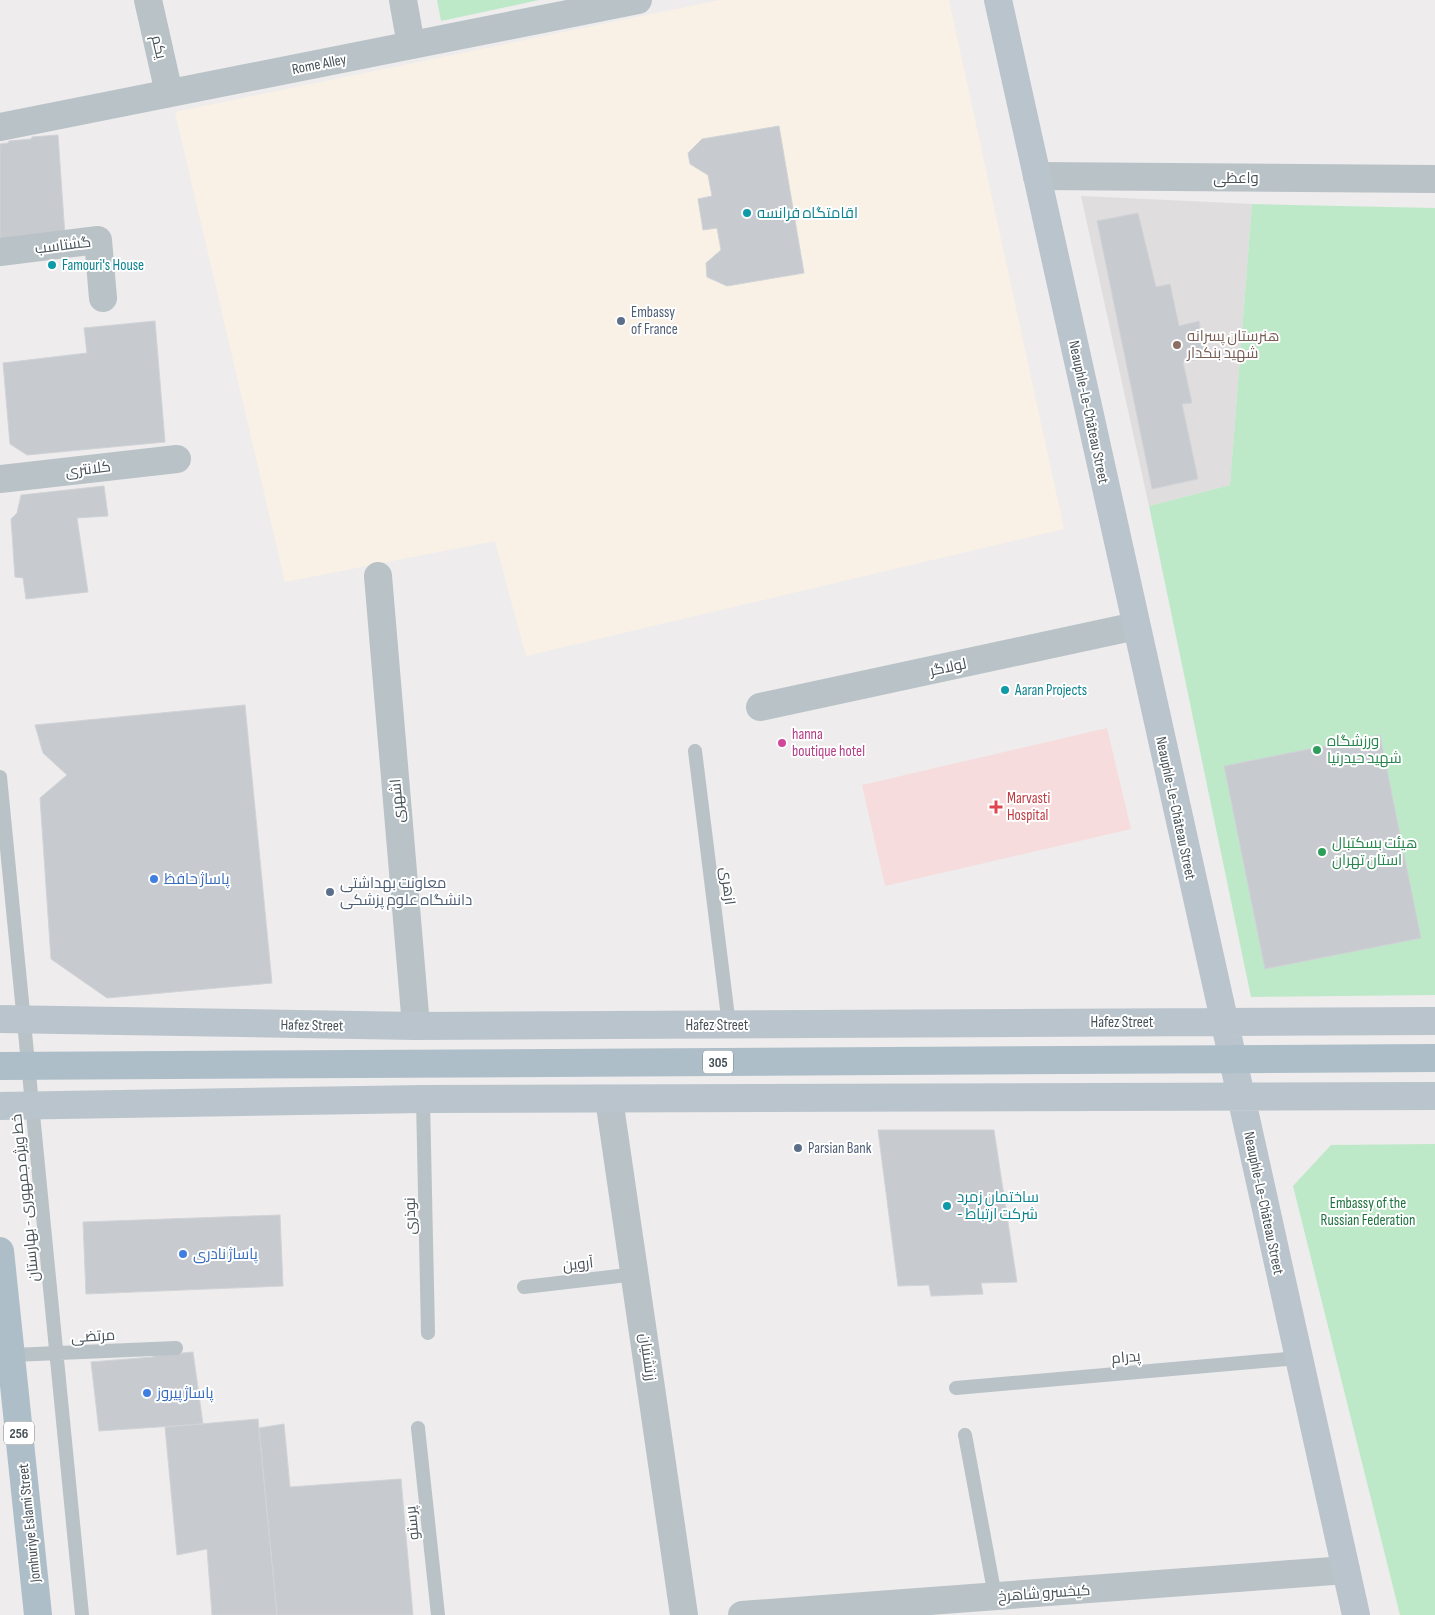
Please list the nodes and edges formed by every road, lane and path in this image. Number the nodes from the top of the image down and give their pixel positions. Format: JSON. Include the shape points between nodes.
{"nodes":[{"id":1,"x":148,"y":0,"type":"edge"},
{"id":2,"x":403,"y":0,"type":"edge"},
{"id":3,"x":638,"y":0,"type":"edge"},
{"id":4,"x":998,"y":0,"type":"edge"},
{"id":5,"x":411,"y":45,"type":"junction"},
{"id":6,"x":169,"y":93,"type":"junction"},
{"id":7,"x":0,"y":127,"type":"edge"},
{"id":8,"x":1037,"y":176,"type":"junction"},
{"id":9,"x":1435,"y":179,"type":"edge"},
{"id":10,"x":0,"y":252,"type":"edge"},
{"id":11,"x":104,"y":298,"type":"dead end"},
{"id":12,"x":176,"y":459,"type":"dead end"},
{"id":13,"x":0,"y":479,"type":"edge"},
{"id":14,"x":378,"y":576,"type":"dead end"},
{"id":15,"x":1136,"y":626,"type":"junction"},
{"id":16,"x":760,"y":707,"type":"dead end"},
{"id":17,"x":695,"y":751,"type":"dead end"},
{"id":18,"x":0,"y":777,"type":"edge"},
{"id":19,"x":12,"y":1019,"type":"edge"},
{"id":20,"x":1435,"y":1021,"type":"edge"},
{"id":21,"x":1224,"y":1022,"type":"junction"},
{"id":22,"x":729,"y":1025,"type":"junction"},
{"id":23,"x":416,"y":1026,"type":"junction"},
{"id":24,"x":1435,"y":1058,"type":"edge"},
{"id":25,"x":0,"y":1066,"type":"edge"},
{"id":26,"x":1241,"y":1096,"type":"junction"},
{"id":27,"x":1435,"y":1096,"type":"edge"},
{"id":28,"x":424,"y":1099,"type":"junction"},
{"id":29,"x":609,"y":1099,"type":"junction"},
{"id":30,"x":32,"y":1105,"type":"junction"},
{"id":31,"x":0,"y":1106,"type":"edge"},
{"id":32,"x":0,"y":1251,"type":"edge"},
{"id":33,"x":636,"y":1274,"type":"junction"},
{"id":34,"x":524,"y":1287,"type":"dead end"},
{"id":35,"x":428,"y":1333,"type":"dead end"},
{"id":36,"x":176,"y":1348,"type":"dead end"},
{"id":37,"x":57,"y":1354,"type":"junction"},
{"id":38,"x":12,"y":1355,"type":"junction"},
{"id":39,"x":1298,"y":1358,"type":"junction"},
{"id":40,"x":956,"y":1388,"type":"dead end"},
{"id":41,"x":418,"y":1428,"type":"dead end"},
{"id":42,"x":964,"y":1435,"type":"dead end"},
{"id":43,"x":1346,"y":1570,"type":"junction"},
{"id":44,"x":995,"y":1596,"type":"junction"},
{"id":45,"x":963,"y":1607,"type":"edge"},
{"id":46,"x":38,"y":1615,"type":"edge"},
{"id":47,"x":82,"y":1615,"type":"edge"},
{"id":48,"x":438,"y":1615,"type":"edge"},
{"id":49,"x":684,"y":1615,"type":"edge"},
{"id":50,"x":742,"y":1615,"type":"edge"},
{"id":51,"x":1356,"y":1615,"type":"edge"}],
"edges":[{"from":1,"to":6,"type":"street","name":"یکم"},
{"from":2,"to":5,"type":"street"},
{"from":3,"to":5,"type":"street","name":"Rome Alley"},
{"from":4,"to":8,"type":"main road","name":"Neauphle-Le-Château Street"},
{"from":5,"to":6,"type":"street","name":"Rome Alley"},
{"from":6,"to":7,"type":"street","name":"Rome Alley"},
{"from":8,"to":9,"type":"street","name":"واعظی"},
{"from":8,"to":15,"type":"main road","name":"Neauphle-Le-Château Street"},
{"from":10,"to":11,"type":"street","name":"گشتاسب","via":[[98,240]]},
{"from":12,"to":13,"type":"street","name":"کلانتری"},
{"from":14,"to":23,"type":"street","name":"اشهری"},
{"from":15,"to":16,"type":"street","name":"لولاگر"},
{"from":15,"to":21,"type":"main road","name":"Neauphle-Le-Château Street"},
{"from":17,"to":22,"type":"lane","name":"ازهری"},
{"from":18,"to":19,"type":"lane","name":"خط ویژه جمهوری - بهارستان"},
{"from":19,"to":23,"type":"main road","name":"Hafez Street"},
{"from":19,"to":30,"type":"lane","name":"خط ویژه جمهوری - بهارستان"},
{"from":20,"to":21,"type":"main road","name":"Hafez Street"},
{"from":21,"to":22,"type":"main road","name":"Hafez Street"},
{"from":21,"to":26,"type":"main road","name":"Neauphle-Le-Château Street"},
{"from":22,"to":23,"type":"main road","name":"Hafez Street"},
{"from":24,"to":25,"type":"main road","number":"305","bridge":true},
{"from":26,"to":27,"type":"main road"},
{"from":26,"to":29,"type":"main road"},
{"from":26,"to":39,"type":"main road","name":"Neauphle-Le-Château Street"},
{"from":28,"to":29,"type":"main road"},
{"from":28,"to":30,"type":"main road"},
{"from":28,"to":35,"type":"lane","name":"نوذری"},
{"from":29,"to":33,"type":"street","name":"زرتشتیان"},
{"from":30,"to":31,"type":"main road"},
{"from":30,"to":37,"type":"lane","name":"خط ویژه جمهوری - بهارستان"},
{"from":32,"to":38,"type":"main road","name":"Jomhuriye Eslami Street","number":"256"},
{"from":33,"to":34,"type":"lane","name":"آروین"},
{"from":33,"to":49,"type":"street","name":"زرتشتیان"},
{"from":36,"to":37,"type":"lane","name":"مرتضی"},
{"from":37,"to":38,"type":"lane","name":"مرتضی"},
{"from":37,"to":47,"type":"lane","name":"خط ویژه جمهوری - بهارستان"},
{"from":38,"to":46,"type":"main road","name":"Jomhuriye Eslami Street","number":"256"},
{"from":39,"to":40,"type":"lane","name":"پدرام"},
{"from":39,"to":43,"type":"main road","name":"Neauphle-Le-Château Street"},
{"from":41,"to":48,"type":"lane","name":"پرستو"},
{"from":42,"to":44,"type":"lane"},
{"from":43,"to":44,"type":"street","name":"کیخسرو شاهرخ"},
{"from":43,"to":51,"type":"main road","name":"Neauphle-Le-Château Street"},
{"from":44,"to":45,"type":"street","name":"کیخسرو شاهرخ"},
{"from":45,"to":50,"type":"street","name":"کیخسرو شاهرخ"}]}
